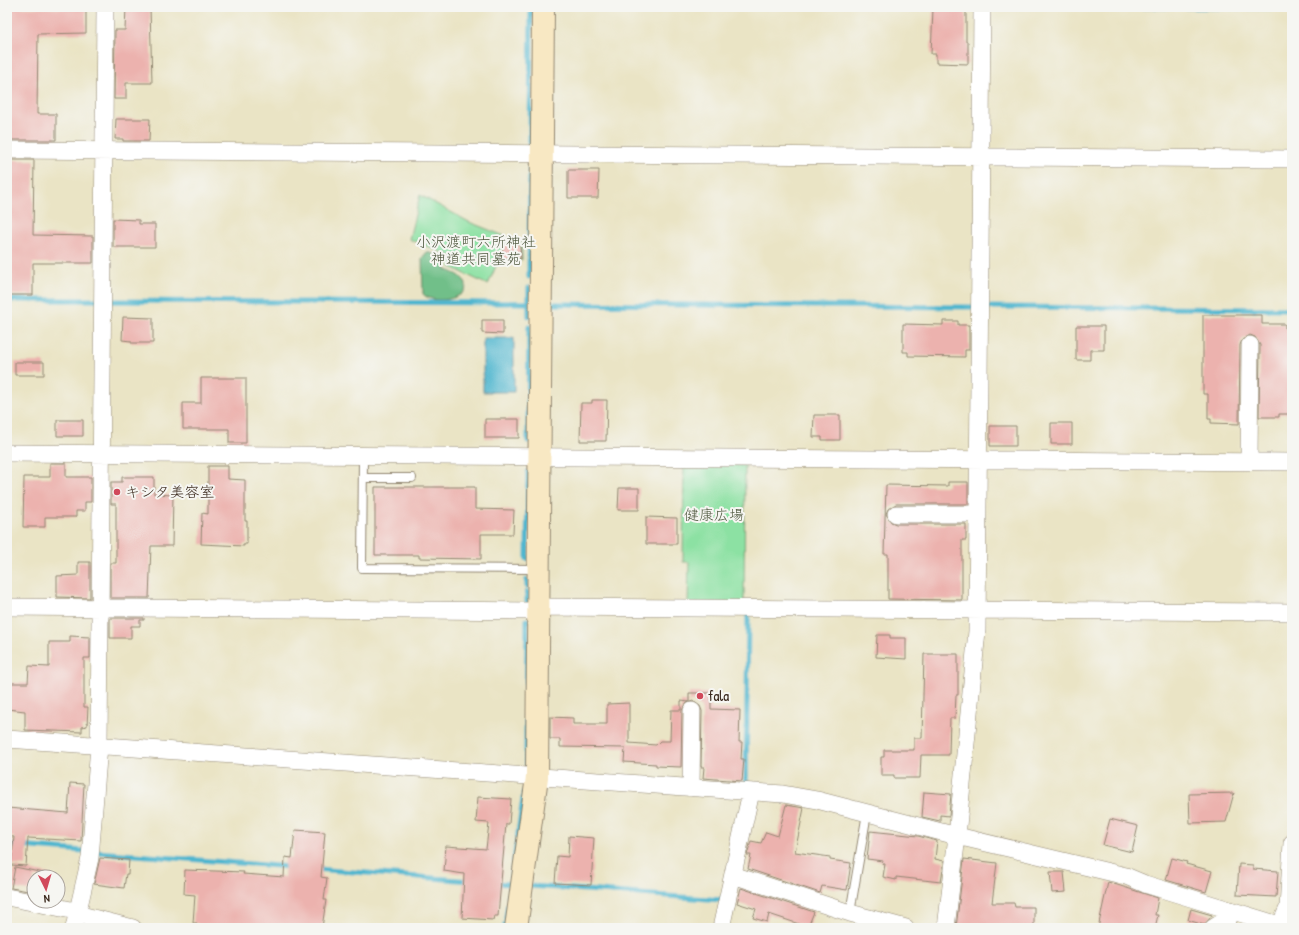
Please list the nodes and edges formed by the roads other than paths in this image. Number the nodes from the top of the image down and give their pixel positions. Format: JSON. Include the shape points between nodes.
{"nodes":[{"id":1,"x":105,"y":7,"type":"edge"},
{"id":2,"x":543,"y":7,"type":"edge"},
{"id":3,"x":982,"y":7,"type":"edge"},
{"id":4,"x":7,"y":150,"type":"edge"},
{"id":5,"x":104,"y":150,"type":"junction"},
{"id":6,"x":542,"y":154,"type":"junction"},
{"id":7,"x":981,"y":157,"type":"junction"},
{"id":8,"x":1292,"y":159,"type":"edge"},
{"id":9,"x":1250,"y":345,"type":"dead end"},
{"id":10,"x":7,"y":453,"type":"edge"},
{"id":11,"x":101,"y":454,"type":"junction"},
{"id":12,"x":364,"y":455,"type":"junction"},
{"id":13,"x":540,"y":457,"type":"junction"},
{"id":14,"x":978,"y":460,"type":"junction"},
{"id":15,"x":1249,"y":462,"type":"junction"},
{"id":16,"x":1292,"y":462,"type":"edge"},
{"id":17,"x":363,"y":478,"type":"junction"},
{"id":18,"x":412,"y":478,"type":"dead end"},
{"id":19,"x":896,"y":514,"type":"dead end"},
{"id":20,"x":978,"y":514,"type":"junction"},
{"id":21,"x":539,"y":570,"type":"junction"},
{"id":22,"x":7,"y":607,"type":"edge"},
{"id":23,"x":100,"y":608,"type":"junction"},
{"id":24,"x":539,"y":609,"type":"junction"},
{"id":25,"x":977,"y":610,"type":"junction"},
{"id":26,"x":1292,"y":612,"type":"edge"},
{"id":27,"x":692,"y":711,"type":"dead end"},
{"id":28,"x":7,"y":739,"type":"edge"},
{"id":29,"x":99,"y":746,"type":"junction"},
{"id":30,"x":537,"y":777,"type":"junction"},
{"id":31,"x":691,"y":788,"type":"junction"},
{"id":32,"x":751,"y":792,"type":"junction"},
{"id":33,"x":867,"y":813,"type":"junction"},
{"id":34,"x":957,"y":836,"type":"junction"},
{"id":35,"x":1292,"y":843,"type":"edge"},
{"id":36,"x":733,"y":875,"type":"junction"},
{"id":37,"x":7,"y":897,"type":"edge"},
{"id":38,"x":1290,"y":909,"type":"edge"},
{"id":39,"x":1231,"y":910,"type":"junction"},
{"id":40,"x":850,"y":913,"type":"junction"},
{"id":41,"x":76,"y":920,"type":"edge"},
{"id":42,"x":1279,"y":926,"type":"edge"},
{"id":43,"x":133,"y":928,"type":"edge"},
{"id":44,"x":516,"y":928,"type":"edge"},
{"id":45,"x":721,"y":928,"type":"edge"},
{"id":46,"x":906,"y":928,"type":"edge"},
{"id":47,"x":946,"y":928,"type":"edge"},
{"id":48,"x":1213,"y":928,"type":"edge"}],
"edges":[{"from":1,"to":5,"type":"street"},
{"from":2,"to":6,"type":"street"},
{"from":3,"to":7,"type":"street"},
{"from":4,"to":5,"type":"street"},
{"from":5,"to":6,"type":"street"},
{"from":5,"to":11,"type":"street"},
{"from":6,"to":7,"type":"street"},
{"from":6,"to":13,"type":"street"},
{"from":7,"to":8,"type":"street"},
{"from":7,"to":14,"type":"street"},
{"from":9,"to":15,"type":"street"},
{"from":10,"to":11,"type":"street"},
{"from":11,"to":12,"type":"street"},
{"from":11,"to":23,"type":"street"},
{"from":12,"to":13,"type":"street"},
{"from":12,"to":17,"type":"lane"},
{"from":13,"to":14,"type":"street"},
{"from":13,"to":21,"type":"street"},
{"from":14,"to":15,"type":"street"},
{"from":14,"to":20,"type":"street"},
{"from":15,"to":16,"type":"street"},
{"from":17,"to":18,"type":"lane"},
{"from":17,"to":21,"type":"lane","via":[[362,568]]},
{"from":19,"to":20,"type":"street"},
{"from":20,"to":25,"type":"street"},
{"from":21,"to":24,"type":"street"},
{"from":22,"to":23,"type":"street"},
{"from":23,"to":24,"type":"street"},
{"from":23,"to":29,"type":"street"},
{"from":24,"to":25,"type":"street"},
{"from":24,"to":30,"type":"street"},
{"from":25,"to":26,"type":"street"},
{"from":25,"to":34,"type":"street"},
{"from":27,"to":31,"type":"street"},
{"from":28,"to":29,"type":"street"},
{"from":29,"to":30,"type":"street"},
{"from":29,"to":41,"type":"street","via":[[90,858]]},
{"from":30,"to":31,"type":"street"},
{"from":30,"to":44,"type":"street"},
{"from":31,"to":32,"type":"street"},
{"from":32,"to":33,"type":"street","via":[[800,797]]},
{"from":32,"to":36,"type":"street"},
{"from":33,"to":34,"type":"street"},
{"from":33,"to":40,"type":"lane"},
{"from":34,"to":39,"type":"street","via":[[1126,876]]},
{"from":34,"to":47,"type":"street"},
{"from":35,"to":38,"type":"street"},
{"from":36,"to":40,"type":"street"},
{"from":36,"to":45,"type":"street"},
{"from":37,"to":41,"type":"street","via":[[70,910]]},
{"from":38,"to":42,"type":"street"},
{"from":39,"to":42,"type":"street"},
{"from":39,"to":48,"type":"street","via":[[1229,918]]},
{"from":40,"to":46,"type":"street"},
{"from":41,"to":43,"type":"street"}]}
